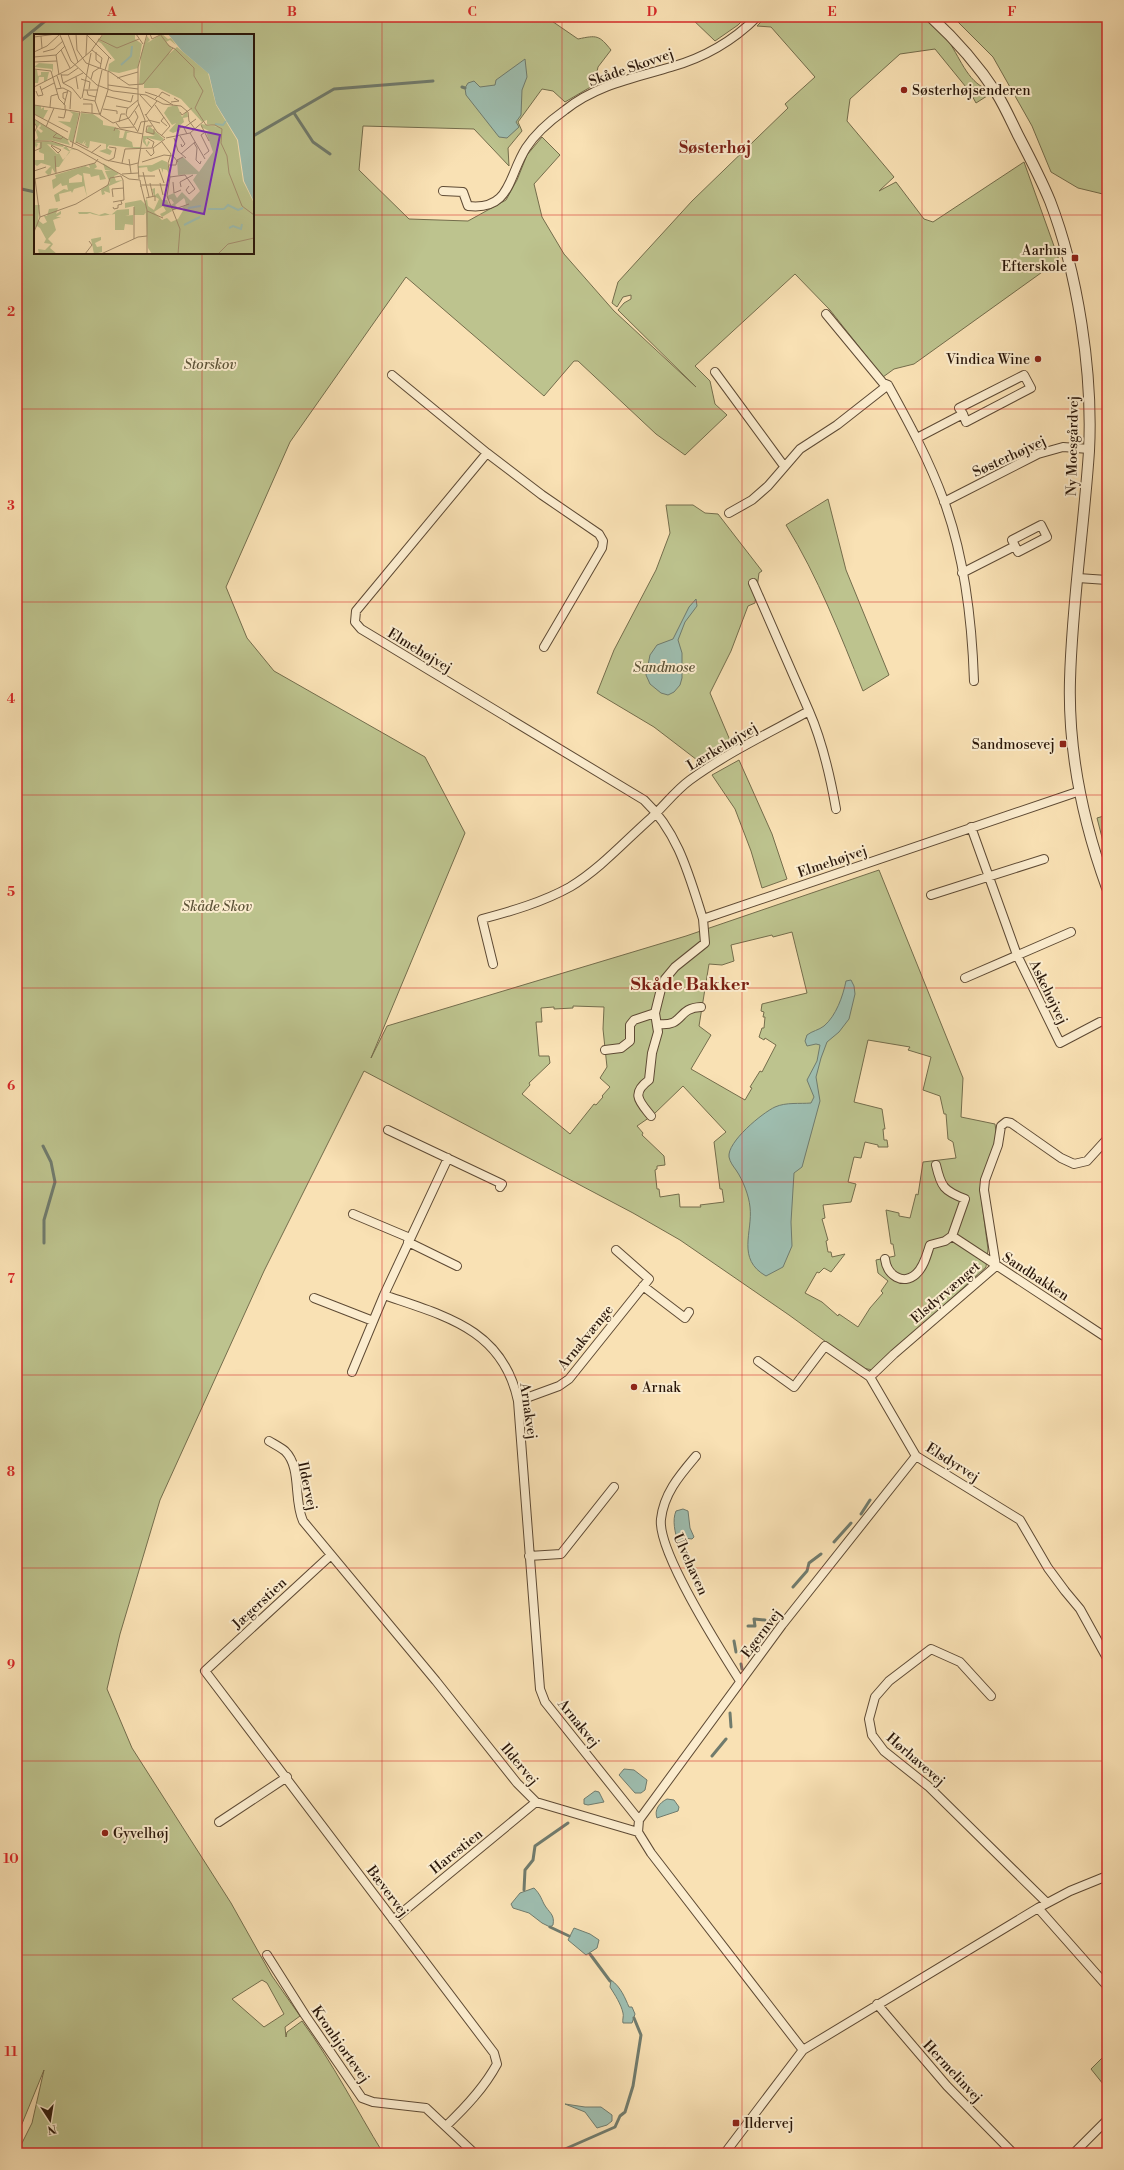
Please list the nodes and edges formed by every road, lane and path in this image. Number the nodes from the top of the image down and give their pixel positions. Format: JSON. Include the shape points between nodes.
{"nodes":[{"id":1,"x":757,"y":17,"type":"edge"},
{"id":2,"x":931,"y":17,"type":"edge"},
{"id":3,"x":443,"y":191,"type":"dead end"},
{"id":4,"x":826,"y":314,"type":"dead end"},
{"id":5,"x":715,"y":372,"type":"dead end"},
{"id":6,"x":392,"y":375,"type":"dead end"},
{"id":7,"x":888,"y":385,"type":"junction"},
{"id":8,"x":963,"y":414,"type":"junction"},
{"id":9,"x":917,"y":438,"type":"junction"},
{"id":10,"x":1089,"y":449,"type":"junction"},
{"id":11,"x":487,"y":453,"type":"junction"},
{"id":12,"x":784,"y":466,"type":"junction"},
{"id":13,"x":944,"y":502,"type":"junction"},
{"id":14,"x":728,"y":513,"type":"dead end"},
{"id":15,"x":1015,"y":546,"type":"dead end"},
{"id":16,"x":962,"y":573,"type":"junction"},
{"id":17,"x":1078,"y":578,"type":"junction"},
{"id":18,"x":1107,"y":580,"type":"edge"},
{"id":19,"x":753,"y":583,"type":"dead end"},
{"id":20,"x":544,"y":647,"type":"dead end"},
{"id":21,"x":974,"y":681,"type":"dead end"},
{"id":22,"x":809,"y":712,"type":"junction"},
{"id":23,"x":1080,"y":791,"type":"junction"},
{"id":24,"x":836,"y":809,"type":"dead end"},
{"id":25,"x":657,"y":812,"type":"junction"},
{"id":26,"x":971,"y":827,"type":"junction"},
{"id":27,"x":1044,"y":859,"type":"dead end"},
{"id":28,"x":988,"y":877,"type":"junction"},
{"id":29,"x":1107,"y":888,"type":"edge"},
{"id":30,"x":931,"y":895,"type":"dead end"},
{"id":31,"x":703,"y":919,"type":"junction"},
{"id":32,"x":1071,"y":932,"type":"dead end"},
{"id":33,"x":1017,"y":955,"type":"junction"},
{"id":34,"x":494,"y":964,"type":"dead end"},
{"id":35,"x":965,"y":978,"type":"dead end"},
{"id":36,"x":701,"y":1007,"type":"dead end"},
{"id":37,"x":655,"y":1013,"type":"junction"},
{"id":38,"x":1100,"y":1022,"type":"dead end"},
{"id":39,"x":658,"y":1024,"type":"junction"},
{"id":40,"x":605,"y":1050,"type":"dead end"},
{"id":41,"x":651,"y":1116,"type":"dead end"},
{"id":42,"x":388,"y":1130,"type":"dead end"},
{"id":43,"x":1107,"y":1139,"type":"edge"},
{"id":44,"x":448,"y":1158,"type":"junction"},
{"id":45,"x":936,"y":1165,"type":"dead end"},
{"id":46,"x":500,"y":1187,"type":"dead end"},
{"id":47,"x":353,"y":1214,"type":"dead end"},
{"id":48,"x":952,"y":1236,"type":"junction"},
{"id":49,"x":409,"y":1240,"type":"junction"},
{"id":50,"x":616,"y":1250,"type":"dead end"},
{"id":51,"x":884,"y":1259,"type":"dead end"},
{"id":52,"x":457,"y":1266,"type":"dead end"},
{"id":53,"x":996,"y":1266,"type":"junction"},
{"id":54,"x":642,"y":1286,"type":"junction"},
{"id":55,"x":384,"y":1295,"type":"junction"},
{"id":56,"x":314,"y":1298,"type":"dead end"},
{"id":57,"x":689,"y":1312,"type":"dead end"},
{"id":58,"x":373,"y":1321,"type":"junction"},
{"id":59,"x":1107,"y":1338,"type":"edge"},
{"id":60,"x":758,"y":1361,"type":"dead end"},
{"id":61,"x":352,"y":1372,"type":"dead end"},
{"id":62,"x":870,"y":1377,"type":"junction"},
{"id":63,"x":518,"y":1401,"type":"junction"},
{"id":64,"x":269,"y":1441,"type":"dead end"},
{"id":65,"x":696,"y":1456,"type":"dead end"},
{"id":66,"x":916,"y":1456,"type":"junction"},
{"id":67,"x":614,"y":1487,"type":"dead end"},
{"id":68,"x":331,"y":1555,"type":"junction"},
{"id":69,"x":529,"y":1556,"type":"junction"},
{"id":70,"x":1107,"y":1658,"type":"edge"},
{"id":71,"x":205,"y":1671,"type":"joint"},
{"id":72,"x":740,"y":1681,"type":"junction"},
{"id":73,"x":991,"y":1696,"type":"dead end"},
{"id":74,"x":287,"y":1777,"type":"junction"},
{"id":75,"x":536,"y":1802,"type":"junction"},
{"id":76,"x":639,"y":1820,"type":"junction"},
{"id":77,"x":219,"y":1822,"type":"dead end"},
{"id":78,"x":638,"y":1832,"type":"junction"},
{"id":79,"x":1107,"y":1876,"type":"edge"},
{"id":80,"x":1047,"y":1903,"type":"junction"},
{"id":81,"x":1038,"y":1908,"type":"junction"},
{"id":82,"x":393,"y":1920,"type":"junction"},
{"id":83,"x":266,"y":1955,"type":"dead end"},
{"id":84,"x":1107,"y":1986,"type":"edge"},
{"id":85,"x":877,"y":2004,"type":"junction"},
{"id":86,"x":803,"y":2050,"type":"junction"},
{"id":87,"x":1107,"y":2120,"type":"edge"},
{"id":88,"x":446,"y":2126,"type":"junction"},
{"id":89,"x":474,"y":2153,"type":"edge"},
{"id":90,"x":725,"y":2153,"type":"edge"},
{"id":91,"x":1013,"y":2153,"type":"edge"},
{"id":92,"x":1074,"y":2153,"type":"edge"}],
"edges":[{"from":1,"to":3,"type":"street","name":"Skåde Skovvej","via":[[746,28],[708,53],[673,67],[600,88],[565,109],[527,147],[516,165],[508,188],[492,204],[481,208],[468,206],[463,192]]},
{"from":2,"to":10,"type":"street","name":"Ny Moesgårdvej","via":[[970,57],[998,96],[1050,202],[1067,256],[1078,305],[1087,383]]},
{"from":4,"to":7,"type":"street"},
{"from":5,"to":12,"type":"street"},
{"from":6,"to":11,"type":"street"},
{"from":7,"to":9,"type":"street"},
{"from":7,"to":12,"type":"street","via":[[837,425],[800,449]]},
{"from":8,"to":8,"type":"street","via":[[966,422],[1031,388],[1024,375],[959,408]]},
{"from":8,"to":9,"type":"street"},
{"from":9,"to":13,"type":"street"},
{"from":10,"to":13,"type":"street","name":"Søsterhøjvej","via":[[1063,447],[1038,454]]},
{"from":10,"to":17,"type":"street","name":"Ny Moesgårdvej"},
{"from":11,"to":20,"type":"street","via":[[599,534],[604,541]]},
{"from":11,"to":25,"type":"street","name":"Elmehøjvej","via":[[356,611],[355,622],[361,629],[423,668],[616,782],[644,800]]},
{"from":12,"to":14,"type":"street","via":[[768,486],[752,500]]},
{"from":13,"to":16,"type":"street"},
{"from":15,"to":16,"type":"street"},
{"from":16,"to":21,"type":"street","via":[[973,637]]},
{"from":17,"to":18,"type":"street"},
{"from":17,"to":23,"type":"street","name":"Ny Moesgårdvej","via":[[1070,683],[1074,755]]},
{"from":19,"to":22,"type":"street"},
{"from":22,"to":24,"type":"street","via":[[826,758]]},
{"from":22,"to":25,"type":"street","name":"Lærkehøjvej","via":[[760,737],[696,776],[673,794]]},
{"from":23,"to":26,"type":"street","name":"Elmehøjvej"},
{"from":23,"to":29,"type":"street","name":"Ny Moesgårdvej","via":[[1091,839]]},
{"from":25,"to":31,"type":"street","name":"Elmehøjvej","via":[[681,851]]},
{"from":25,"to":34,"type":"street","via":[[591,872],[571,886],[516,910],[482,919]]},
{"from":26,"to":28,"type":"street","name":"Askehøjvej"},
{"from":26,"to":31,"type":"street","name":"Elmehøjvej"},
{"from":27,"to":28,"type":"street"},
{"from":28,"to":30,"type":"street"},
{"from":28,"to":33,"type":"street","name":"Askehøjvej"},
{"from":31,"to":37,"type":"street","via":[[705,943],[675,967],[665,979]]},
{"from":32,"to":33,"type":"street","name":"Askehøjvej"},
{"from":33,"to":35,"type":"street","name":"Askehøjvej"},
{"from":33,"to":38,"type":"street","name":"Askehøjvej","via":[[1060,1043]]},
{"from":36,"to":39,"type":"street","via":[[683,1011],[677,1022],[668,1025]]},
{"from":37,"to":39,"type":"street"},
{"from":37,"to":40,"type":"street","via":[[634,1020],[630,1026],[630,1041],[626,1045]]},
{"from":39,"to":41,"type":"street","via":[[648,1080],[641,1086],[638,1095],[639,1102]]},
{"from":42,"to":44,"type":"street"},
{"from":43,"to":53,"type":"street","name":"Elsdyrvænget","via":[[1088,1161],[1074,1164],[1061,1158],[1011,1123],[1006,1122],[1002,1126],[984,1190]]},
{"from":44,"to":46,"type":"street","via":[[502,1184]]},
{"from":44,"to":49,"type":"street"},
{"from":45,"to":48,"type":"street","via":[[943,1186],[948,1192],[965,1199]]},
{"from":47,"to":49,"type":"street"},
{"from":48,"to":51,"type":"street","via":[[946,1241],[930,1245],[921,1267],[916,1274],[907,1279],[895,1278],[888,1271]]},
{"from":48,"to":53,"type":"street","name":"Sandbakken"},
{"from":49,"to":52,"type":"street"},
{"from":49,"to":55,"type":"street"},
{"from":50,"to":54,"type":"street","via":[[649,1279]]},
{"from":53,"to":59,"type":"street","name":"Sandbakken"},
{"from":53,"to":62,"type":"street","name":"Elsdyrvænget"},
{"from":54,"to":57,"type":"street","via":[[685,1318]]},
{"from":54,"to":63,"type":"street","name":"Arnakvænge","via":[[569,1379],[559,1386]]},
{"from":55,"to":58,"type":"street"},
{"from":55,"to":63,"type":"street","name":"Arnakvej","via":[[442,1315],[462,1324],[478,1336],[508,1368]]},
{"from":56,"to":58,"type":"street"},
{"from":58,"to":61,"type":"street"},
{"from":60,"to":62,"type":"street","name":"Elsdyrvej","via":[[794,1387],[825,1346]]},
{"from":62,"to":66,"type":"street","name":"Elsdyrvej"},
{"from":63,"to":69,"type":"street","name":"Arnakvej"},
{"from":64,"to":68,"type":"street","name":"Ildervej","via":[[285,1451],[292,1461],[296,1476],[298,1510]]},
{"from":65,"to":72,"type":"street","name":"Ulvehaven","via":[[677,1479],[665,1502],[661,1520],[663,1535],[666,1548],[693,1600]]},
{"from":66,"to":70,"type":"street","name":"Elsdyrvej","via":[[1020,1520],[1048,1568],[1080,1609]]},
{"from":66,"to":72,"type":"street","name":"Egernvej"},
{"from":67,"to":69,"type":"street","via":[[561,1554]]},
{"from":68,"to":71,"type":"street","name":"Jægerstien"},
{"from":68,"to":75,"type":"street","name":"Ildervej","via":[[436,1680],[517,1783]]},
{"from":69,"to":76,"type":"street","name":"Arnakvej","via":[[540,1689],[544,1702]]},
{"from":71,"to":74,"type":"street","name":"Bævervej"},
{"from":72,"to":76,"type":"street","name":"Egernvej"},
{"from":73,"to":80,"type":"street","name":"Hørhavevej","via":[[960,1662],[931,1649],[889,1680],[877,1693],[869,1719],[872,1735],[884,1751],[928,1786]]},
{"from":74,"to":77,"type":"street"},
{"from":74,"to":82,"type":"street","name":"Bævervej"},
{"from":75,"to":78,"type":"street","name":"Ildervej"},
{"from":75,"to":82,"type":"street","name":"Harestien"},
{"from":76,"to":78,"type":"street"},
{"from":78,"to":86,"type":"street","via":[[651,1853]]},
{"from":79,"to":80,"type":"street"},
{"from":80,"to":81,"type":"street"},
{"from":81,"to":84,"type":"street"},
{"from":81,"to":85,"type":"street"},
{"from":82,"to":88,"type":"street","name":"Bævervej","via":[[494,2054],[498,2064],[479,2092]]},
{"from":83,"to":88,"type":"street","name":"Kronhjortevej","via":[[362,2098],[373,2102],[426,2108]]},
{"from":85,"to":86,"type":"street"},
{"from":85,"to":91,"type":"street","name":"Hermelinvej","via":[[947,2086]]},
{"from":86,"to":90,"type":"street"},
{"from":87,"to":92,"type":"street"},
{"from":88,"to":89,"type":"street","name":"Kronhjortevej"}]}
